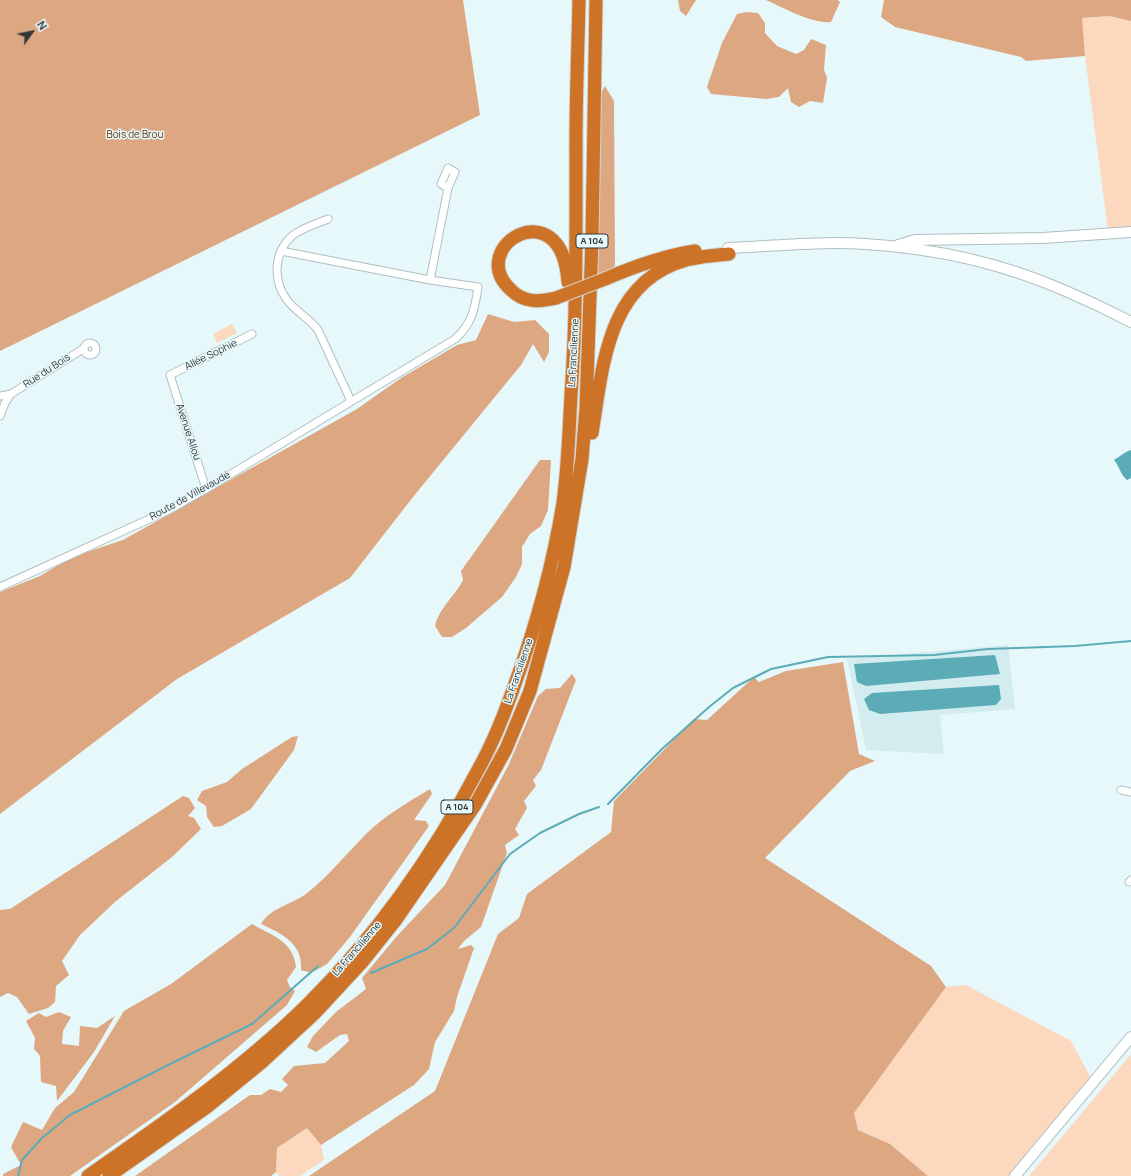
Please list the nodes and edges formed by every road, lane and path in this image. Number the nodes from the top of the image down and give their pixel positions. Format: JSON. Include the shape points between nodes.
{"nodes":[{"id":1,"x":579,"y":0,"type":"edge"},
{"id":2,"x":596,"y":0,"type":"edge"},
{"id":3,"x":448,"y":188,"type":"dead end"},
{"id":4,"x":328,"y":219,"type":"dead end"},
{"id":5,"x":1131,"y":232,"type":"edge"},
{"id":6,"x":896,"y":246,"type":"junction"},
{"id":7,"x":281,"y":251,"type":"junction"},
{"id":8,"x":729,"y":251,"type":"junction"},
{"id":9,"x":961,"y":258,"type":"junction"},
{"id":10,"x":430,"y":280,"type":"junction"},
{"id":11,"x":576,"y":300,"type":"junction"},
{"id":12,"x":1131,"y":322,"type":"edge"},
{"id":13,"x":252,"y":334,"type":"dead end"},
{"id":14,"x":83,"y":349,"type":"dead end"},
{"id":15,"x":170,"y":376,"type":"joint"},
{"id":16,"x":11,"y":394,"type":"junction"},
{"id":17,"x":0,"y":396,"type":"edge"},
{"id":18,"x":352,"y":401,"type":"junction"},
{"id":19,"x":0,"y":416,"type":"edge"},
{"id":20,"x":578,"y":482,"type":"junction"},
{"id":21,"x":206,"y":489,"type":"junction"},
{"id":22,"x":0,"y":586,"type":"edge"},
{"id":23,"x":1121,"y":790,"type":"dead end"},
{"id":24,"x":1131,"y":792,"type":"edge"},
{"id":25,"x":1131,"y":1037,"type":"edge"},
{"id":26,"x":88,"y":1176,"type":"edge"},
{"id":27,"x":109,"y":1176,"type":"edge"},
{"id":28,"x":1015,"y":1176,"type":"edge"}],
"edges":[{"from":1,"to":11,"type":"highway","name":"La Francilienne","number":"A 104"},
{"from":2,"to":20,"type":"highway","name":"La Francilienne","number":"A 104","via":[[587,382],[585,430]]},
{"from":3,"to":10,"type":"street"},
{"from":4,"to":7,"type":"street","via":[[299,231]]},
{"from":5,"to":6,"type":"main road","via":[[1043,238],[915,240]]},
{"from":6,"to":8,"type":"main road","via":[[863,243]]},
{"from":6,"to":9,"type":"main road"},
{"from":7,"to":10,"type":"street"},
{"from":7,"to":18,"type":"street","via":[[276,270],[281,289],[287,300],[318,330]]},
{"from":8,"to":9,"type":"main road","via":[[861,249]]},
{"from":8,"to":11,"type":"highway","bridge":true,"via":[[676,254],[658,258],[640,264],[605,279],[556,298],[544,301],[528,300],[514,293],[503,282],[499,271],[499,259],[504,246],[513,237],[526,232],[534,232],[557,243],[565,258],[569,287]]},
{"from":8,"to":20,"type":"highway","via":[[686,260],[661,271],[639,287],[624,306],[609,340],[586,473]]},
{"from":9,"to":12,"type":"main road","via":[[1016,273],[1067,291]]},
{"from":10,"to":18,"type":"street","name":"Route de Villevaudé","via":[[478,287],[470,322],[456,339]]},
{"from":11,"to":26,"type":"highway","name":"La Francilienne","number":"A 104","via":[[568,446],[563,500],[553,555],[544,597],[526,653],[506,708],[480,767],[422,863],[387,914],[307,1004],[254,1053],[199,1097]]},
{"from":13,"to":15,"type":"street","name":"Allée Sophie"},
{"from":14,"to":16,"type":"street","name":"Rue du Bois"},
{"from":15,"to":21,"type":"street","name":"Avenue Allou"},
{"from":16,"to":17,"type":"street","name":"Rue du Bois"},
{"from":16,"to":19,"type":"street"},
{"from":18,"to":21,"type":"street","name":"Route de Villevaudé"},
{"from":20,"to":27,"type":"highway","name":"La Francilienne","number":"A 104","via":[[564,567],[530,692],[506,749],[475,805],[433,869],[368,956],[290,1037],[207,1107]]},
{"from":21,"to":22,"type":"street","name":"Route de Villevaudé","via":[[169,510]]},
{"from":23,"to":24,"type":"street"},
{"from":25,"to":28,"type":"main road"}]}
